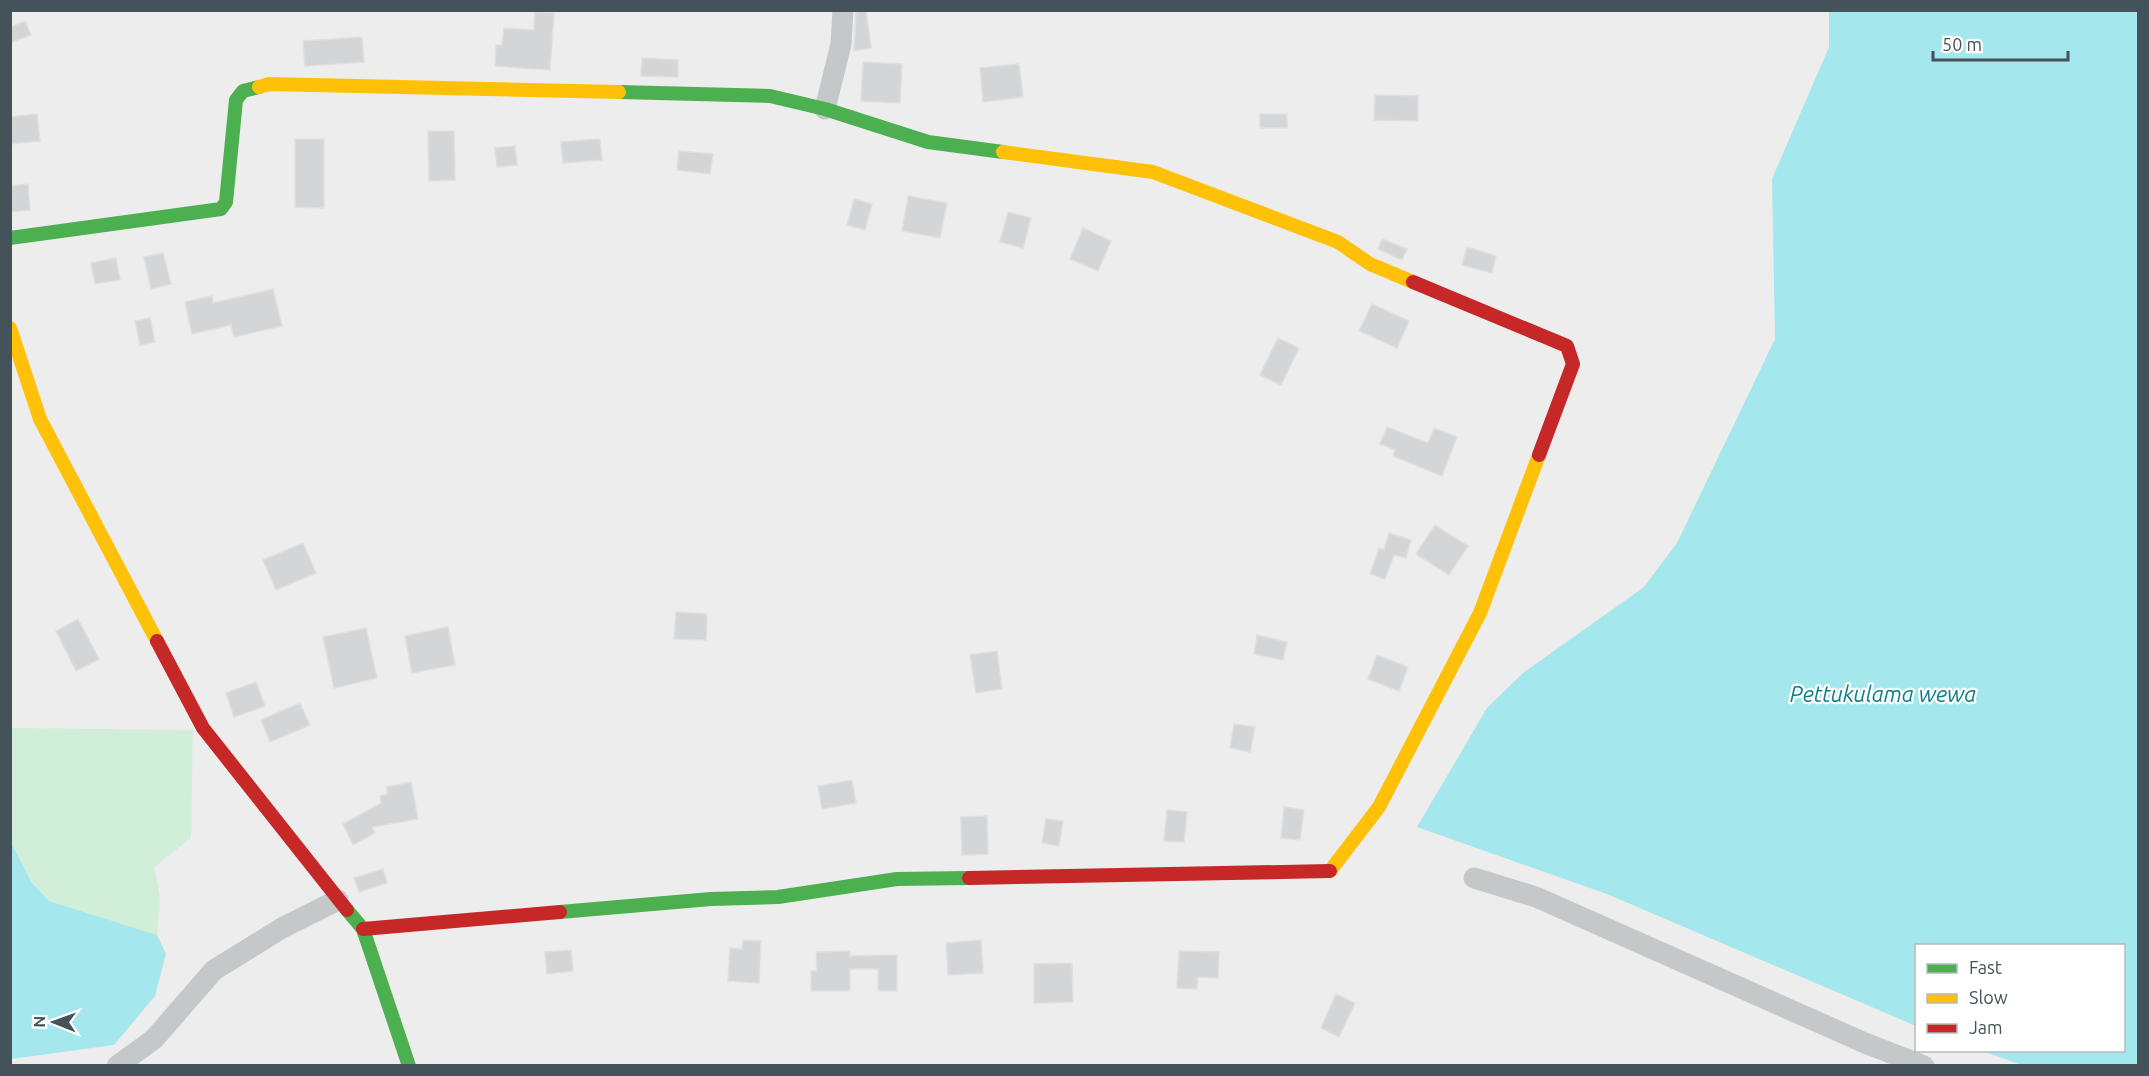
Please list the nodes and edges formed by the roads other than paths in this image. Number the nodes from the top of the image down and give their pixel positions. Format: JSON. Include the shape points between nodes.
{"nodes":[{"id":1,"x":843,"y":10,"type":"edge"},
{"id":2,"x":825,"y":109,"type":"junction"},
{"id":3,"x":10,"y":238,"type":"edge"},
{"id":4,"x":10,"y":328,"type":"edge"},
{"id":5,"x":1474,"y":878,"type":"dead end"},
{"id":6,"x":338,"y":900,"type":"junction"},
{"id":7,"x":363,"y":929,"type":"junction"},
{"id":8,"x":117,"y":1065,"type":"edge"},
{"id":9,"x":409,"y":1065,"type":"edge"},
{"id":10,"x":1924,"y":1065,"type":"edge"}],
"edges":[{"from":1,"to":2,"type":"street","via":[[841,44]]},
{"from":2,"to":3,"type":"street","via":[[770,96],[269,84],[243,91],[236,100],[225,202],[221,209]]},
{"from":2,"to":7,"type":"street","via":[[928,142],[1153,172],[1338,242],[1370,264],[1567,346],[1574,364],[1480,613],[1378,807],[1330,871],[897,879],[778,897],[711,899]]},
{"from":4,"to":6,"type":"street","via":[[40,419],[203,728]]},
{"from":5,"to":10,"type":"street","via":[[1536,897],[1865,1043]]},
{"from":6,"to":7,"type":"street"},
{"from":6,"to":8,"type":"street","via":[[282,928],[214,970],[154,1039]]},
{"from":7,"to":9,"type":"street"}]}
